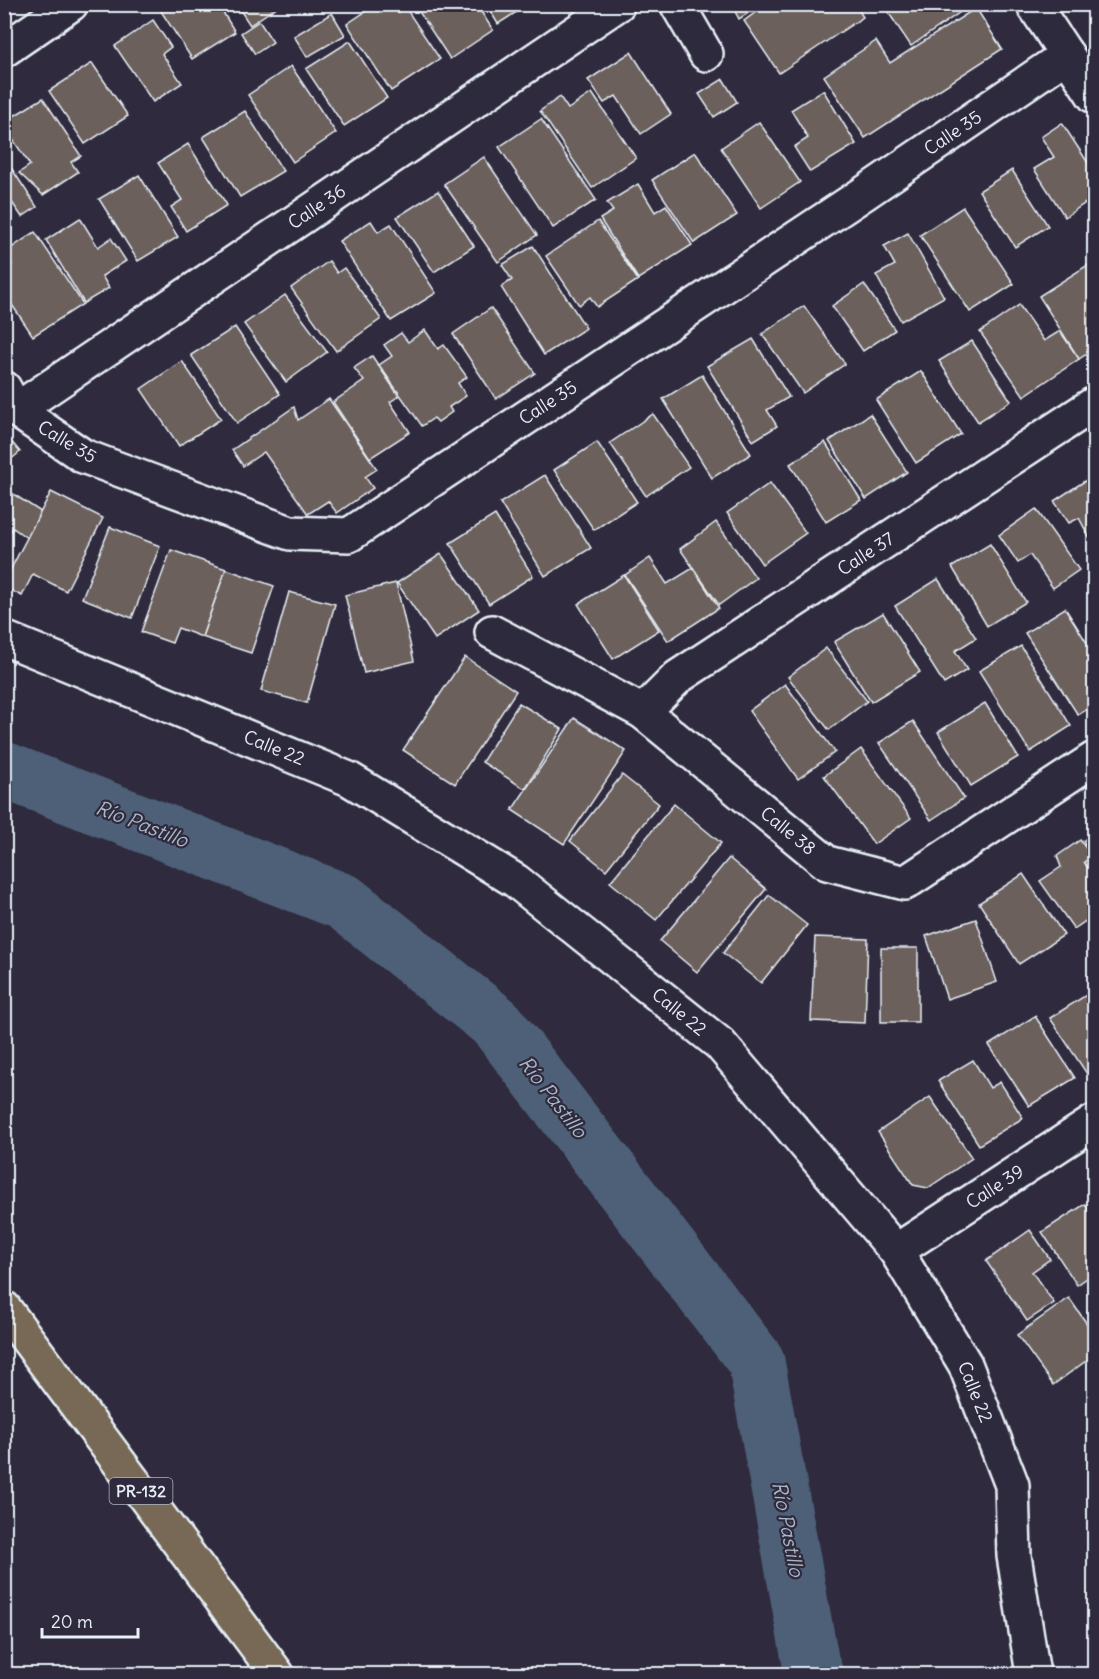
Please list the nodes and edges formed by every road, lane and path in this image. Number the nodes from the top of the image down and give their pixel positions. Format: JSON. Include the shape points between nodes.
{"nodes":[{"id":1,"x":71,"y":4,"type":"edge"},
{"id":2,"x":618,"y":4,"type":"edge"},
{"id":3,"x":677,"y":4,"type":"edge"},
{"id":4,"x":1033,"y":4,"type":"edge"},
{"id":5,"x":4,"y":50,"type":"edge"},
{"id":6,"x":706,"y":54,"type":"dead end"},
{"id":7,"x":1067,"y":55,"type":"junction"},
{"id":8,"x":1095,"y":96,"type":"edge"},
{"id":9,"x":10,"y":399,"type":"edge"},
{"id":10,"x":1095,"y":404,"type":"edge"},
{"id":11,"x":492,"y":632,"type":"dead end"},
{"id":12,"x":4,"y":638,"type":"edge"},
{"id":13,"x":642,"y":712,"type":"junction"},
{"id":14,"x":1095,"y":759,"type":"edge"},
{"id":15,"x":1095,"y":1122,"type":"edge"},
{"id":16,"x":896,"y":1251,"type":"junction"},
{"id":17,"x":4,"y":1308,"type":"edge"},
{"id":18,"x":277,"y":1674,"type":"edge"},
{"id":19,"x":1033,"y":1674,"type":"edge"}],
"edges":[{"from":1,"to":5,"type":"street"},
{"from":2,"to":9,"type":"street","name":"Calle 36"},
{"from":3,"to":6,"type":"street"},
{"from":4,"to":7,"type":"street"},
{"from":7,"to":8,"type":"street"},
{"from":7,"to":9,"type":"street","name":"Calle 35","via":[[349,535],[290,533],[83,456]]},
{"from":10,"to":13,"type":"street","name":"Calle 37","via":[[678,677]]},
{"from":11,"to":13,"type":"street","name":"Calle 38"},
{"from":12,"to":16,"type":"street","name":"Calle 22","via":[[349,779],[516,880],[720,1044]]},
{"from":13,"to":14,"type":"street","name":"Calle 38","via":[[827,863],[904,883]]},
{"from":15,"to":16,"type":"street","name":"Calle 39"},
{"from":16,"to":19,"type":"street","name":"Calle 22","via":[[965,1364],[1011,1485],[1014,1556]]},
{"from":17,"to":18,"type":"main road","number":"PR-132"}]}
